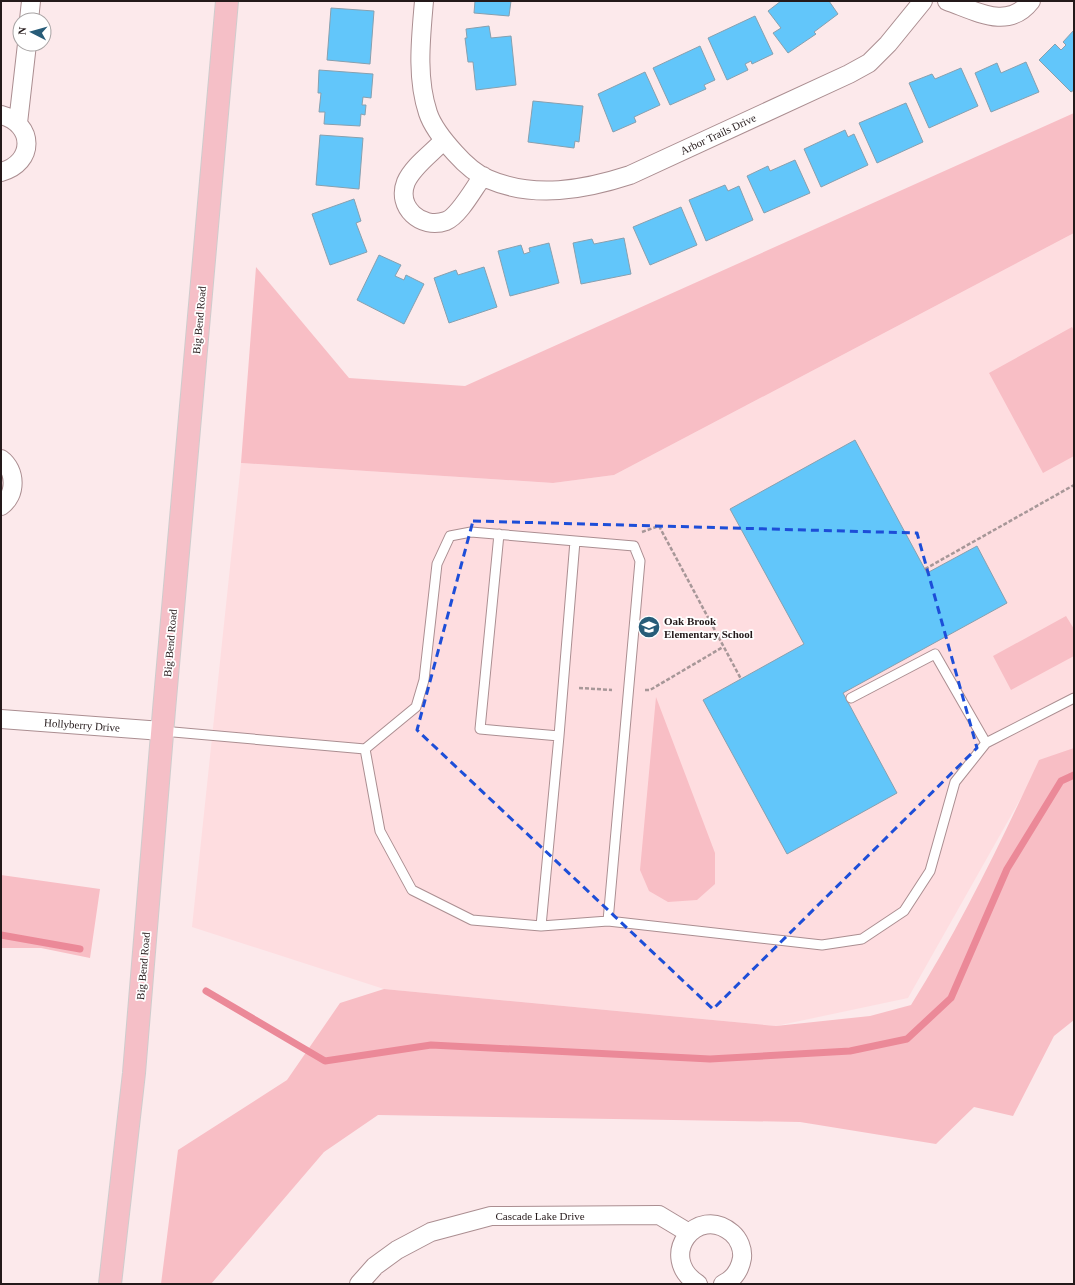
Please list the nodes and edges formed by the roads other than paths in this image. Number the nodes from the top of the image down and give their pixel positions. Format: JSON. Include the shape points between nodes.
{"nodes":[{"id":1,"x":31,"y":1,"type":"edge"},
{"id":2,"x":227,"y":1,"type":"edge"},
{"id":3,"x":424,"y":1,"type":"edge"},
{"id":4,"x":923,"y":1,"type":"edge"},
{"id":5,"x":947,"y":1,"type":"edge"},
{"id":6,"x":1031,"y":1,"type":"edge"},
{"id":7,"x":30,"y":12,"type":"edge"},
{"id":8,"x":26,"y":52,"type":"edge"},
{"id":9,"x":1,"y":115,"type":"edge"},
{"id":10,"x":18,"y":123,"type":"junction"},
{"id":11,"x":443,"y":140,"type":"junction"},
{"id":12,"x":1,"y":172,"type":"edge"},
{"id":13,"x":483,"y":176,"type":"junction"},
{"id":14,"x":1,"y":459,"type":"edge"},
{"id":15,"x":1,"y":506,"type":"edge"},
{"id":16,"x":499,"y":534,"type":"junction"},
{"id":17,"x":575,"y":541,"type":"junction"},
{"id":18,"x":851,"y":698,"type":"dead end"},
{"id":19,"x":1074,"y":698,"type":"edge"},
{"id":20,"x":1,"y":719,"type":"edge"},
{"id":21,"x":162,"y":731,"type":"junction"},
{"id":22,"x":559,"y":736,"type":"junction"},
{"id":23,"x":986,"y":743,"type":"junction"},
{"id":24,"x":365,"y":749,"type":"junction"},
{"id":25,"x":608,"y":921,"type":"junction"},
{"id":26,"x":541,"y":926,"type":"junction"},
{"id":27,"x":689,"y":1233,"type":"junction"},
{"id":28,"x":110,"y":1284,"type":"edge"},
{"id":29,"x":359,"y":1284,"type":"edge"},
{"id":30,"x":698,"y":1284,"type":"edge"},
{"id":31,"x":723,"y":1284,"type":"edge"}],
"edges":[{"from":1,"to":7,"type":"street"},
{"from":2,"to":21,"type":"main road","name":"Big Bend Road"},
{"from":3,"to":11,"type":"street","name":"Arbor Trails Drive","via":[[420,48],[423,89],[428,114]]},
{"from":4,"to":13,"type":"street","name":"Arbor Trails Drive","via":[[869,63],[630,175],[573,190],[542,191],[516,187]]},
{"from":5,"to":6,"type":"street","via":[[1005,18],[1024,10]]},
{"from":8,"to":10,"type":"street"},
{"from":9,"to":10,"type":"street"},
{"from":10,"to":12,"type":"street","via":[[24,130],[26,139],[24,158],[10,170]]},
{"from":11,"to":13,"type":"street","name":"Arbor Trails Drive","via":[[462,160]]},
{"from":11,"to":13,"type":"street","via":[[406,182],[405,202],[412,215],[421,221],[431,223],[446,221],[454,215]]},
{"from":14,"to":15,"type":"street","via":[[10,471],[13,486],[10,496]]},
{"from":16,"to":17,"type":"lane"},
{"from":16,"to":22,"type":"lane","via":[[480,729]]},
{"from":16,"to":24,"type":"lane","via":[[471,532],[450,536],[437,564],[424,680],[416,707]]},
{"from":17,"to":22,"type":"lane"},
{"from":17,"to":25,"type":"lane","via":[[634,546],[640,561]]},
{"from":18,"to":23,"type":"lane","via":[[935,654]]},
{"from":19,"to":23,"type":"lane"},
{"from":20,"to":21,"type":"street","name":"Hollyberry Drive"},
{"from":21,"to":24,"type":"lane"},
{"from":21,"to":28,"type":"main road","name":"Big Bend Road","via":[[139,1015]]},
{"from":22,"to":26,"type":"lane"},
{"from":23,"to":25,"type":"lane","via":[[955,782],[930,871],[904,911],[862,939],[822,945]]},
{"from":24,"to":26,"type":"lane","via":[[380,831],[412,890],[472,920]]},
{"from":25,"to":26,"type":"lane"},
{"from":27,"to":29,"type":"street","name":"Cascade Lake Drive","via":[[659,1215],[491,1216],[431,1232],[397,1250],[375,1266]]},
{"from":27,"to":30,"type":"street","via":[[682,1242],[680,1262],[684,1271]]},
{"from":27,"to":31,"type":"street","via":[[697,1227],[717,1224],[735,1235],[742,1254],[741,1265],[736,1274]]}]}
